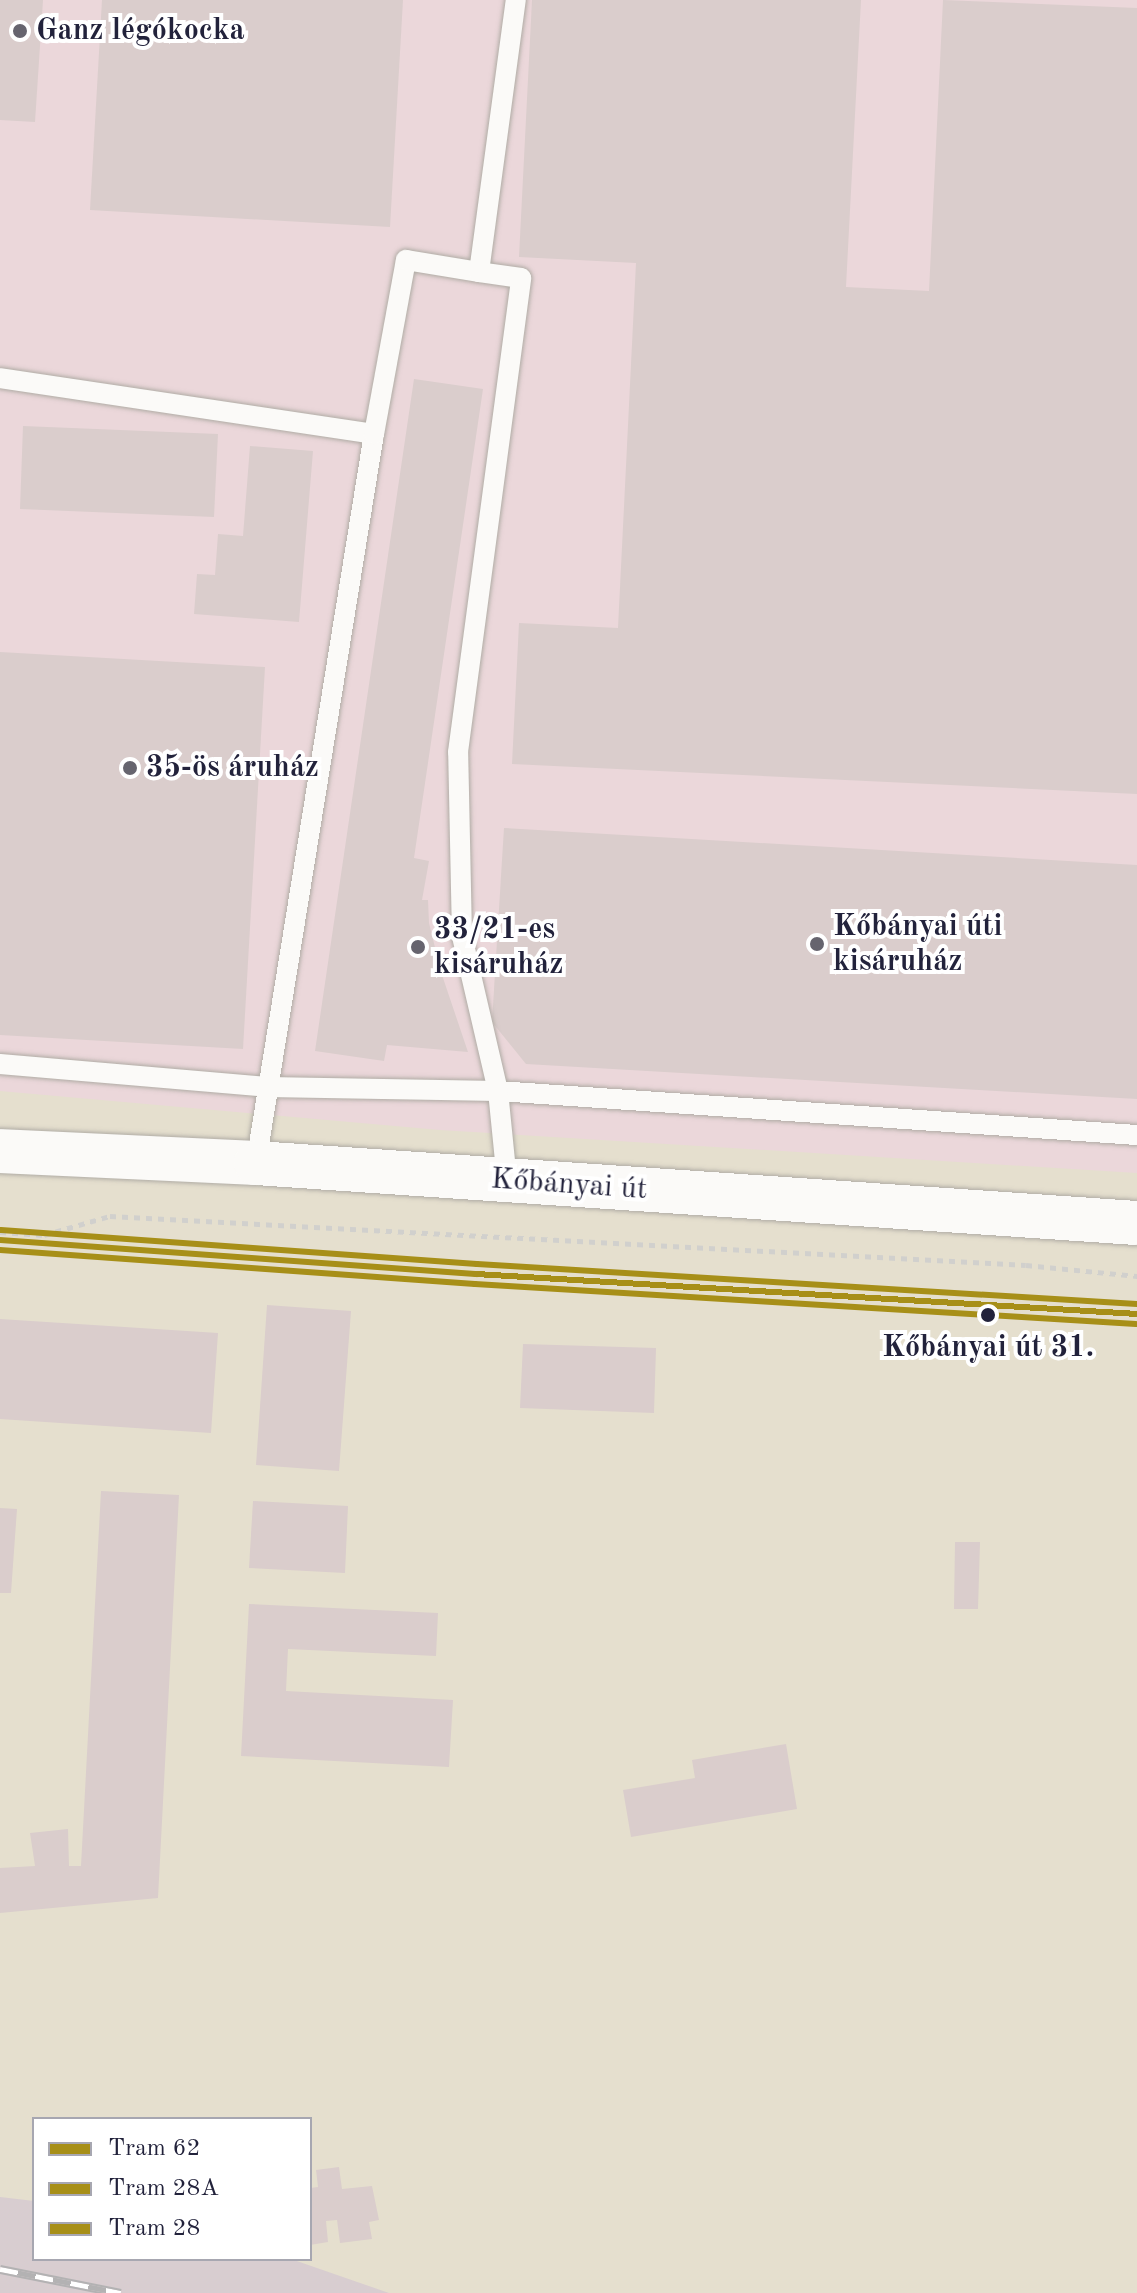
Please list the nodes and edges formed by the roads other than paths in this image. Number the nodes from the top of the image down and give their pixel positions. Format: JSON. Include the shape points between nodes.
{"nodes":[{"id":1,"x":516,"y":0,"type":"edge"},
{"id":2,"x":479,"y":272,"type":"junction"},
{"id":3,"x":0,"y":378,"type":"edge"},
{"id":4,"x":374,"y":434,"type":"junction"},
{"id":5,"x":0,"y":1064,"type":"edge"},
{"id":6,"x":267,"y":1087,"type":"junction"},
{"id":7,"x":498,"y":1091,"type":"junction"},
{"id":8,"x":1137,"y":1135,"type":"edge"},
{"id":9,"x":0,"y":1151,"type":"edge"},
{"id":10,"x":256,"y":1163,"type":"junction"},
{"id":11,"x":507,"y":1181,"type":"junction"},
{"id":12,"x":1137,"y":1223,"type":"edge"}],
"edges":[{"from":1,"to":2,"type":"lane"},
{"from":2,"to":4,"type":"lane","via":[[406,260]]},
{"from":2,"to":7,"type":"lane","via":[[521,278],[458,752],[462,936]]},
{"from":3,"to":4,"type":"lane"},
{"from":4,"to":6,"type":"lane"},
{"from":5,"to":6,"type":"lane"},
{"from":6,"to":7,"type":"lane"},
{"from":6,"to":10,"type":"lane"},
{"from":7,"to":8,"type":"lane"},
{"from":7,"to":11,"type":"lane"},
{"from":9,"to":10,"type":"main road","name":"Kőbányai út"},
{"from":10,"to":11,"type":"main road","name":"Kőbányai út"},
{"from":11,"to":12,"type":"main road","name":"Kőbányai út"}]}
